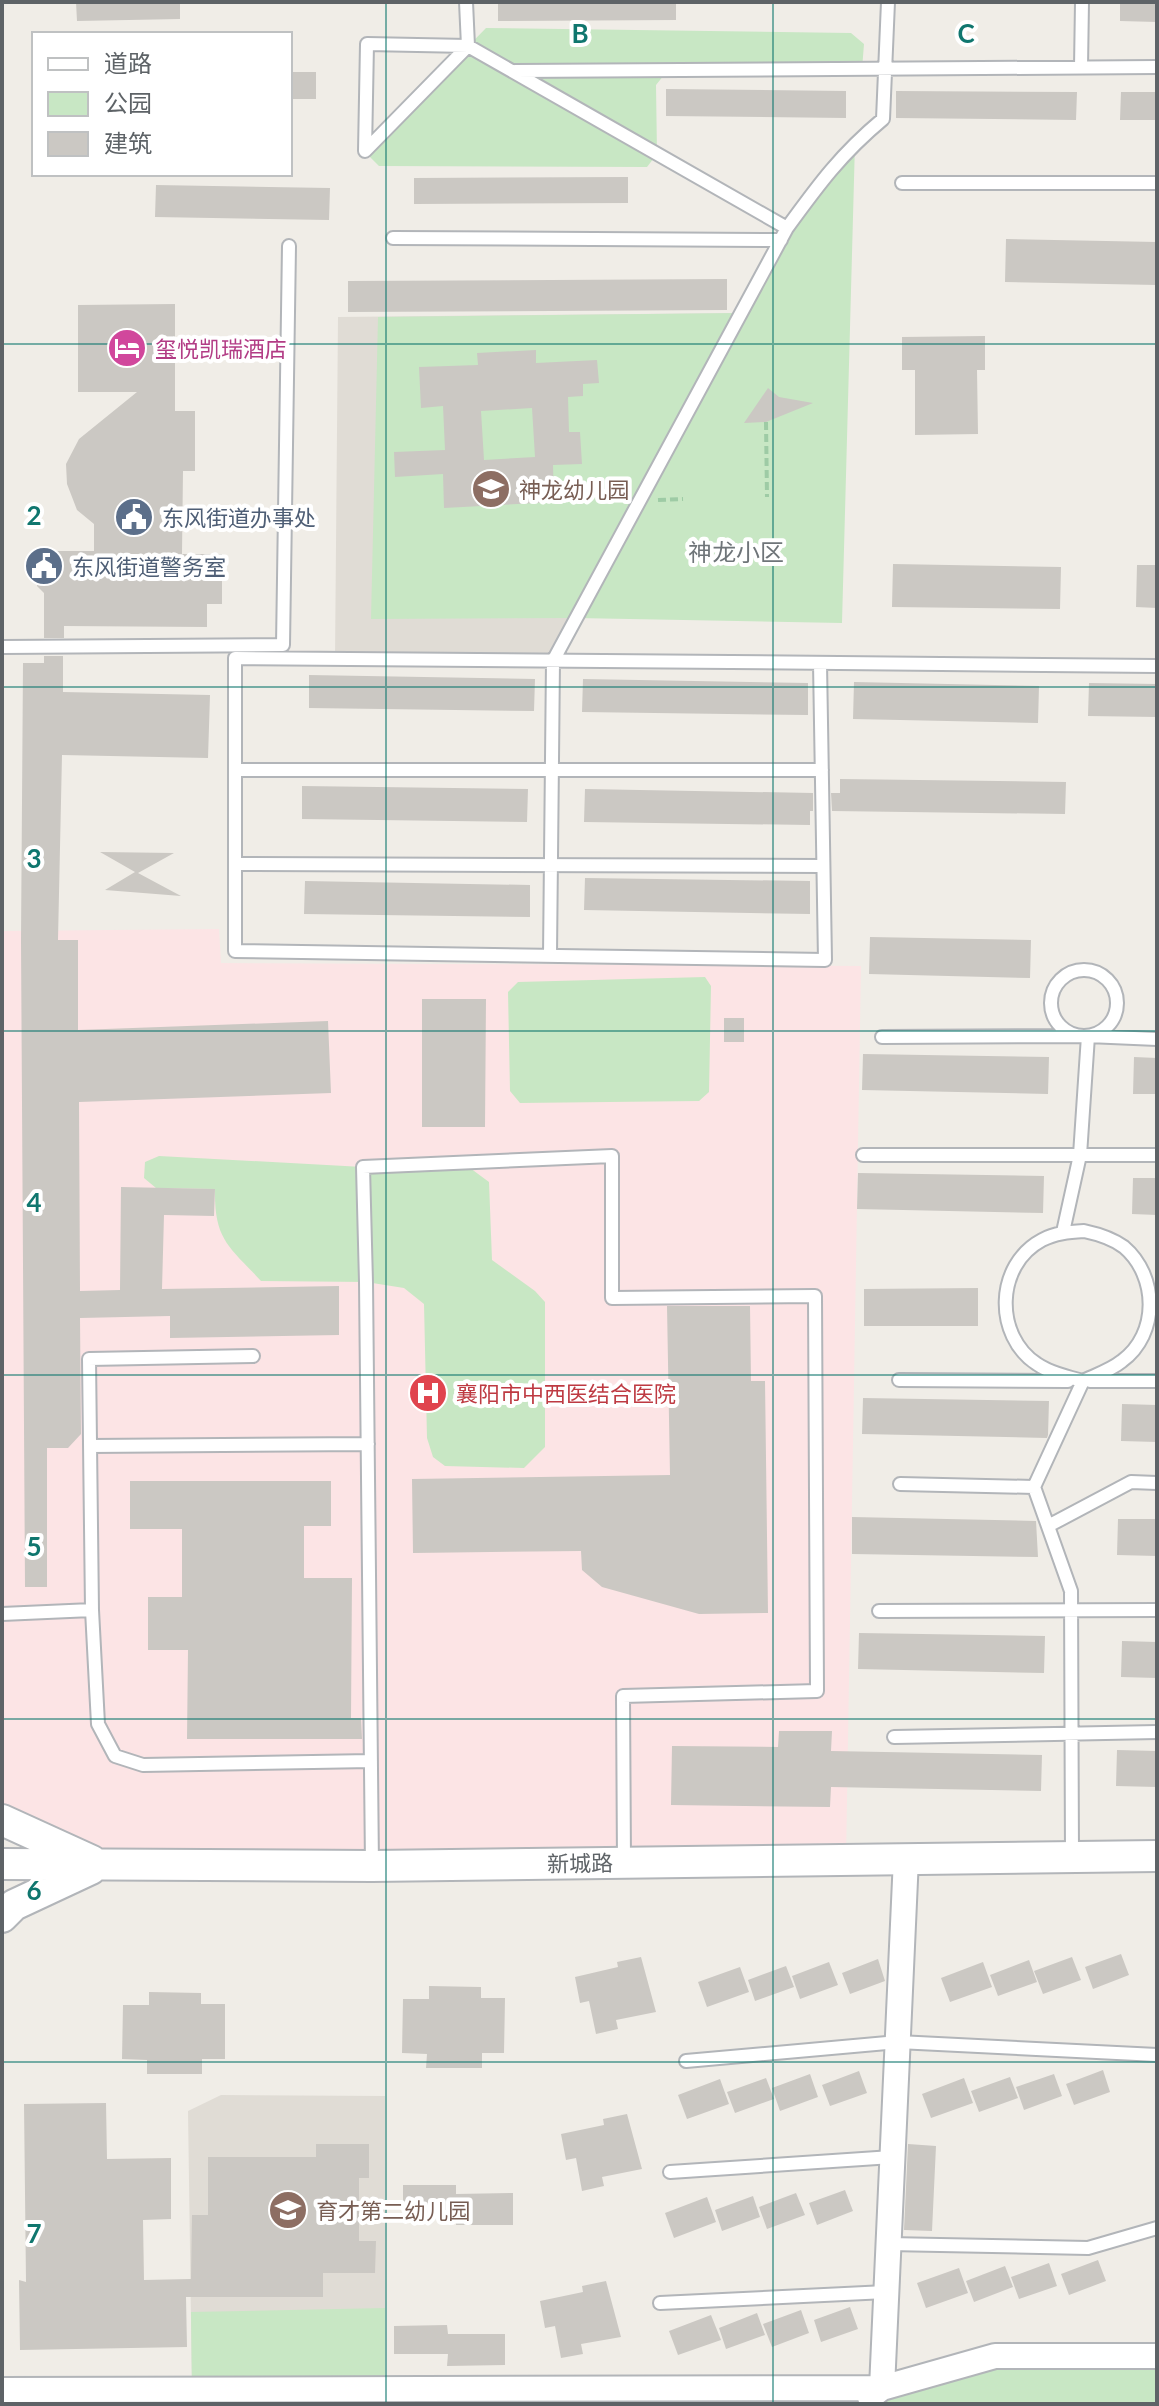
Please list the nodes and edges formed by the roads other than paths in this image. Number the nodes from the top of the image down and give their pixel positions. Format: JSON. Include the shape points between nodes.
{"nodes":[{"id":1,"x":466,"y":2,"type":"edge"},
{"id":2,"x":888,"y":2,"type":"edge"},
{"id":3,"x":1082,"y":2,"type":"edge"},
{"id":4,"x":468,"y":46,"type":"junction"},
{"id":5,"x":1081,"y":67,"type":"junction"},
{"id":6,"x":1157,"y":67,"type":"edge"},
{"id":7,"x":885,"y":69,"type":"junction"},
{"id":8,"x":512,"y":71,"type":"junction"},
{"id":9,"x":902,"y":183,"type":"dead end"},
{"id":10,"x":1157,"y":183,"type":"edge"},
{"id":11,"x":784,"y":234,"type":"junction"},
{"id":12,"x":393,"y":238,"type":"dead end"},
{"id":13,"x":289,"y":246,"type":"dead end"},
{"id":14,"x":2,"y":647,"type":"edge"},
{"id":15,"x":553,"y":661,"type":"junction"},
{"id":16,"x":820,"y":663,"type":"junction"},
{"id":17,"x":1157,"y":666,"type":"edge"},
{"id":18,"x":552,"y":769,"type":"junction"},
{"id":19,"x":235,"y":770,"type":"junction"},
{"id":20,"x":822,"y":770,"type":"junction"},
{"id":21,"x":235,"y":864,"type":"junction"},
{"id":22,"x":551,"y":865,"type":"junction"},
{"id":23,"x":823,"y":866,"type":"junction"},
{"id":24,"x":550,"y":955,"type":"junction"},
{"id":25,"x":1088,"y":1036,"type":"junction"},
{"id":26,"x":882,"y":1037,"type":"dead end"},
{"id":27,"x":1157,"y":1039,"type":"edge"},
{"id":28,"x":863,"y":1155,"type":"dead end"},
{"id":29,"x":1080,"y":1155,"type":"junction"},
{"id":30,"x":1157,"y":1155,"type":"edge"},
{"id":31,"x":1063,"y":1232,"type":"junction"},
{"id":32,"x":253,"y":1356,"type":"dead end"},
{"id":33,"x":899,"y":1380,"type":"dead end"},
{"id":34,"x":1083,"y":1381,"type":"junction"},
{"id":35,"x":1157,"y":1381,"type":"edge"},
{"id":36,"x":368,"y":1444,"type":"junction"},
{"id":37,"x":90,"y":1446,"type":"junction"},
{"id":38,"x":1157,"y":1483,"type":"edge"},
{"id":39,"x":900,"y":1484,"type":"dead end"},
{"id":40,"x":1034,"y":1487,"type":"junction"},
{"id":41,"x":1048,"y":1526,"type":"junction"},
{"id":42,"x":92,"y":1610,"type":"junction"},
{"id":43,"x":1072,"y":1610,"type":"junction"},
{"id":44,"x":1157,"y":1610,"type":"edge"},
{"id":45,"x":879,"y":1611,"type":"dead end"},
{"id":46,"x":2,"y":1614,"type":"edge"},
{"id":47,"x":1157,"y":1732,"type":"edge"},
{"id":48,"x":1072,"y":1733,"type":"junction"},
{"id":49,"x":894,"y":1737,"type":"dead end"},
{"id":50,"x":371,"y":1761,"type":"junction"},
{"id":51,"x":2,"y":1820,"type":"edge"},
{"id":52,"x":1157,"y":1856,"type":"edge"},
{"id":53,"x":1072,"y":1857,"type":"junction"},
{"id":54,"x":906,"y":1858,"type":"junction"},
{"id":55,"x":624,"y":1862,"type":"junction"},
{"id":56,"x":2,"y":1864,"type":"edge"},
{"id":57,"x":101,"y":1865,"type":"junction"},
{"id":58,"x":372,"y":1866,"type":"junction"},
{"id":59,"x":2,"y":1917,"type":"edge"},
{"id":60,"x":898,"y":2042,"type":"junction"},
{"id":61,"x":1157,"y":2055,"type":"edge"},
{"id":62,"x":686,"y":2061,"type":"dead end"},
{"id":63,"x":892,"y":2157,"type":"junction"},
{"id":64,"x":670,"y":2172,"type":"dead end"},
{"id":65,"x":1157,"y":2228,"type":"edge"},
{"id":66,"x":888,"y":2244,"type":"junction"},
{"id":67,"x":886,"y":2292,"type":"junction"},
{"id":68,"x":660,"y":2303,"type":"dead end"},
{"id":69,"x":1157,"y":2356,"type":"edge"},
{"id":70,"x":734,"y":2388,"type":"junction"},
{"id":71,"x":882,"y":2388,"type":"junction"},
{"id":72,"x":2,"y":2390,"type":"edge"},
{"id":73,"x":782,"y":2404,"type":"edge"},
{"id":74,"x":862,"y":2404,"type":"edge"}],
"edges":[{"from":1,"to":4,"type":"lane"},
{"from":2,"to":7,"type":"lane"},
{"from":3,"to":5,"type":"lane"},
{"from":4,"to":4,"type":"lane","via":[[417,99],[365,151],[367,44]]},
{"from":4,"to":8,"type":"lane"},
{"from":5,"to":6,"type":"lane"},
{"from":5,"to":7,"type":"lane"},
{"from":7,"to":8,"type":"lane"},
{"from":7,"to":11,"type":"lane","via":[[883,119],[827,172]]},
{"from":8,"to":11,"type":"lane"},
{"from":9,"to":10,"type":"lane"},
{"from":11,"to":12,"type":"lane"},
{"from":11,"to":15,"type":"lane"},
{"from":13,"to":14,"type":"lane","via":[[283,645]]},
{"from":15,"to":16,"type":"lane"},
{"from":15,"to":18,"type":"lane"},
{"from":15,"to":19,"type":"lane","via":[[235,658]]},
{"from":16,"to":17,"type":"lane"},
{"from":16,"to":20,"type":"lane"},
{"from":18,"to":19,"type":"lane"},
{"from":18,"to":20,"type":"lane"},
{"from":18,"to":22,"type":"lane"},
{"from":19,"to":21,"type":"lane"},
{"from":20,"to":23,"type":"lane"},
{"from":21,"to":22,"type":"lane"},
{"from":21,"to":24,"type":"lane","via":[[235,951]]},
{"from":22,"to":23,"type":"lane"},
{"from":22,"to":24,"type":"lane"},
{"from":23,"to":24,"type":"lane","via":[[825,960]]},
{"from":25,"to":25,"type":"lane","via":[[1108,1027],[1117,997],[1098,972],[1077,970],[1052,992],[1052,1014],[1066,1031]]},
{"from":25,"to":26,"type":"lane"},
{"from":25,"to":27,"type":"lane"},
{"from":25,"to":29,"type":"lane"},
{"from":28,"to":29,"type":"lane"},
{"from":29,"to":30,"type":"lane"},
{"from":29,"to":31,"type":"lane"},
{"from":31,"to":34,"type":"lane","via":[[1040,1241],[1022,1257],[1009,1278],[1004,1302],[1019,1348],[1036,1364]]},
{"from":31,"to":34,"type":"lane","via":[[1084,1231],[1122,1246],[1138,1262],[1151,1303],[1148,1324],[1124,1361]]},
{"from":32,"to":37,"type":"lane","via":[[89,1359]]},
{"from":33,"to":34,"type":"lane"},
{"from":34,"to":35,"type":"lane"},
{"from":34,"to":40,"type":"lane"},
{"from":36,"to":37,"type":"lane"},
{"from":36,"to":50,"type":"lane"},
{"from":36,"to":55,"type":"lane","via":[[363,1167],[612,1156],[612,1298],[815,1296],[817,1691],[623,1696]]},
{"from":37,"to":42,"type":"lane"},
{"from":38,"to":41,"type":"lane","via":[[1131,1482]]},
{"from":39,"to":40,"type":"lane"},
{"from":40,"to":41,"type":"lane"},
{"from":41,"to":43,"type":"lane","via":[[1071,1591]]},
{"from":42,"to":46,"type":"lane"},
{"from":42,"to":50,"type":"lane","via":[[98,1724],[115,1756],[143,1765]]},
{"from":43,"to":44,"type":"lane"},
{"from":43,"to":45,"type":"lane"},
{"from":43,"to":48,"type":"lane"},
{"from":47,"to":48,"type":"lane"},
{"from":48,"to":49,"type":"lane"},
{"from":48,"to":53,"type":"lane"},
{"from":50,"to":58,"type":"lane"},
{"from":51,"to":57,"type":"street"},
{"from":52,"to":53,"type":"street","name":"新城路"},
{"from":53,"to":54,"type":"street","name":"新城路"},
{"from":54,"to":55,"type":"street","name":"新城路"},
{"from":54,"to":60,"type":"street"},
{"from":55,"to":58,"type":"street","name":"新城路"},
{"from":56,"to":57,"type":"street","name":"新城路"},
{"from":57,"to":58,"type":"street","name":"新城路"},
{"from":57,"to":59,"type":"street","via":[[14,1905]]},
{"from":60,"to":61,"type":"lane"},
{"from":60,"to":62,"type":"lane"},
{"from":60,"to":63,"type":"street"},
{"from":63,"to":64,"type":"lane"},
{"from":63,"to":66,"type":"street"},
{"from":65,"to":66,"type":"lane","via":[[1088,2248]]},
{"from":66,"to":67,"type":"street"},
{"from":67,"to":68,"type":"lane"},
{"from":67,"to":71,"type":"street"},
{"from":69,"to":71,"type":"street","via":[[995,2356]]},
{"from":70,"to":71,"type":"street"},
{"from":70,"to":72,"type":"street"},
{"from":70,"to":73,"type":"street"},
{"from":71,"to":74,"type":"street"}]}
